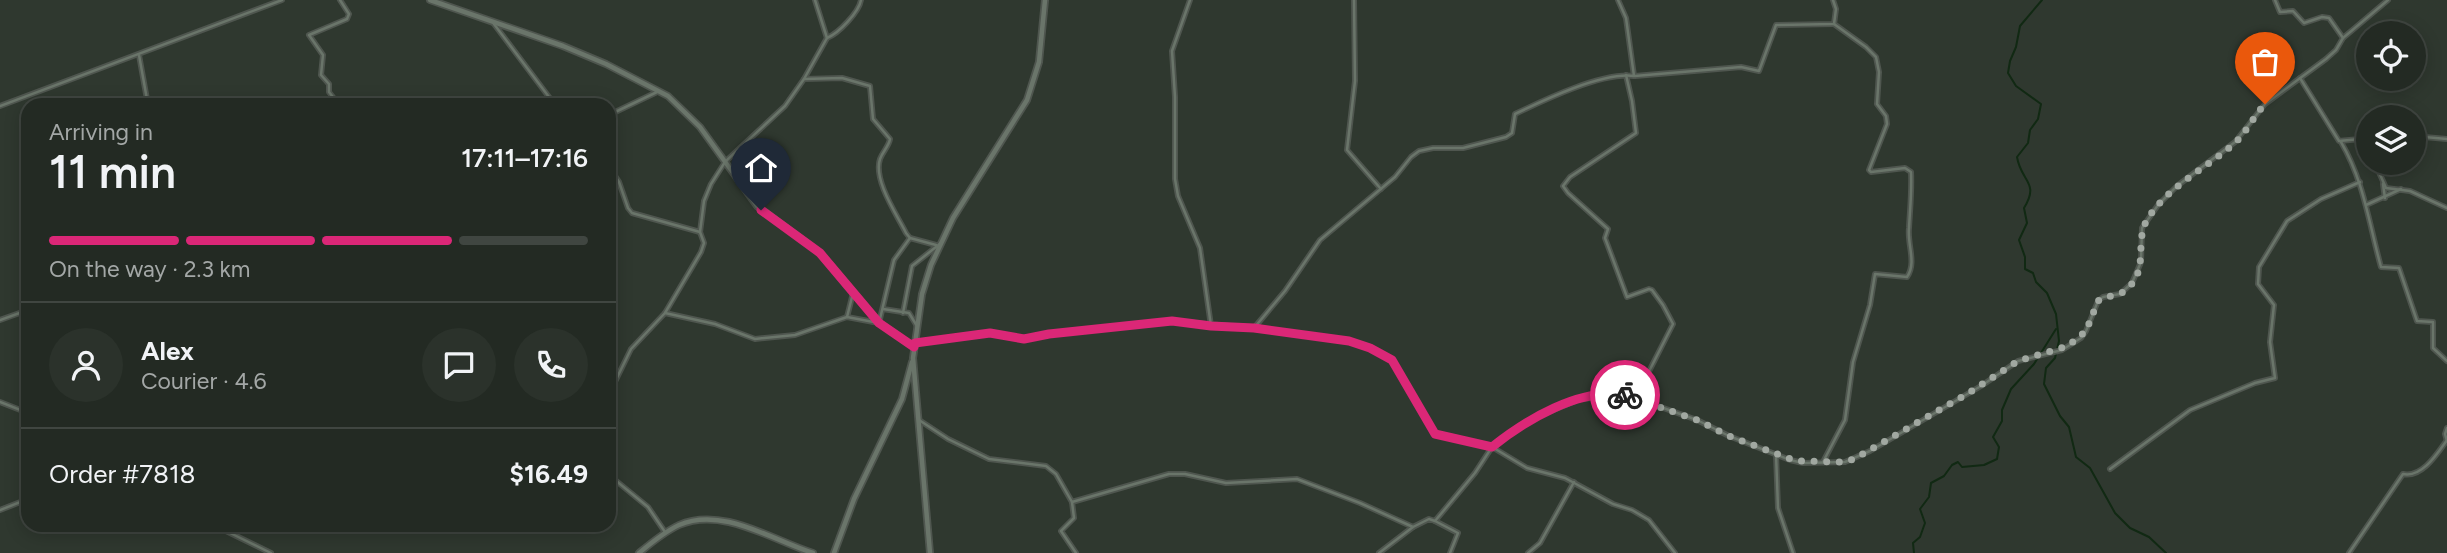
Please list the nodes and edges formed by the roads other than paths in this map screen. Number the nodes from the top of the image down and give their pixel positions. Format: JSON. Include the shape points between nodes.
{"nodes":[{"id":1,"x":282,"y":0,"type":"edge"},
{"id":2,"x":340,"y":0,"type":"edge"},
{"id":3,"x":430,"y":0,"type":"edge"},
{"id":4,"x":815,"y":0,"type":"edge"},
{"id":5,"x":861,"y":0,"type":"edge"},
{"id":6,"x":1045,"y":0,"type":"edge"},
{"id":7,"x":1190,"y":0,"type":"edge"},
{"id":8,"x":1353,"y":0,"type":"edge"},
{"id":9,"x":1618,"y":0,"type":"edge"},
{"id":10,"x":1833,"y":0,"type":"edge"},
{"id":11,"x":2275,"y":0,"type":"edge"},
{"id":12,"x":2388,"y":0,"type":"edge"},
{"id":13,"x":492,"y":21,"type":"junction"},
{"id":14,"x":1834,"y":24,"type":"junction"},
{"id":15,"x":827,"y":38,"type":"junction"},
{"id":16,"x":2343,"y":38,"type":"junction"},
{"id":17,"x":139,"y":55,"type":"junction"},
{"id":18,"x":1626,"y":75,"type":"junction"},
{"id":19,"x":1634,"y":76,"type":"junction"},
{"id":20,"x":2301,"y":78,"type":"junction"},
{"id":21,"x":804,"y":79,"type":"junction"},
{"id":22,"x":660,"y":90,"type":"junction"},
{"id":23,"x":21,"y":98,"type":"edge"},
{"id":24,"x":22,"y":98,"type":"edge"},
{"id":25,"x":147,"y":98,"type":"edge"},
{"id":26,"x":333,"y":98,"type":"edge"},
{"id":27,"x":550,"y":98,"type":"edge"},
{"id":28,"x":0,"y":106,"type":"edge"},
{"id":29,"x":616,"y":112,"type":"edge"},
{"id":30,"x":2426,"y":137,"type":"edge"},
{"id":31,"x":2447,"y":139,"type":"edge"},
{"id":32,"x":2356,"y":140,"type":"edge"},
{"id":33,"x":2341,"y":142,"type":"junction"},
{"id":34,"x":725,"y":162,"type":"junction"},
{"id":35,"x":2380,"y":175,"type":"edge"},
{"id":36,"x":616,"y":178,"type":"edge"},
{"id":37,"x":2360,"y":182,"type":"junction"},
{"id":38,"x":2383,"y":184,"type":"junction"},
{"id":39,"x":2402,"y":189,"type":"junction"},
{"id":40,"x":1381,"y":190,"type":"junction"},
{"id":41,"x":2385,"y":198,"type":"junction"},
{"id":42,"x":2366,"y":205,"type":"junction"},
{"id":43,"x":2447,"y":208,"type":"edge"},
{"id":44,"x":700,"y":233,"type":"junction"},
{"id":45,"x":910,"y":238,"type":"junction"},
{"id":46,"x":938,"y":244,"type":"junction"},
{"id":47,"x":853,"y":292,"type":"junction"},
{"id":48,"x":883,"y":309,"type":"junction"},
{"id":49,"x":21,"y":312,"type":"edge"},
{"id":50,"x":664,"y":313,"type":"junction"},
{"id":51,"x":903,"y":313,"type":"junction"},
{"id":52,"x":847,"y":317,"type":"junction"},
{"id":53,"x":0,"y":320,"type":"edge"},
{"id":54,"x":879,"y":323,"type":"junction"},
{"id":55,"x":916,"y":326,"type":"junction"},
{"id":56,"x":1211,"y":326,"type":"junction"},
{"id":57,"x":1254,"y":328,"type":"junction"},
{"id":58,"x":915,"y":345,"type":"junction"},
{"id":59,"x":913,"y":358,"type":"junction"},
{"id":60,"x":2447,"y":361,"type":"edge"},
{"id":61,"x":616,"y":380,"type":"edge"},
{"id":62,"x":1636,"y":397,"type":"junction"},
{"id":63,"x":0,"y":402,"type":"edge"},
{"id":64,"x":21,"y":410,"type":"edge"},
{"id":65,"x":918,"y":419,"type":"junction"},
{"id":66,"x":2447,"y":428,"type":"edge"},
{"id":67,"x":2447,"y":440,"type":"edge"},
{"id":68,"x":1492,"y":447,"type":"junction"},
{"id":69,"x":1776,"y":454,"type":"junction"},
{"id":70,"x":1823,"y":462,"type":"junction"},
{"id":71,"x":2110,"y":469,"type":"dead end"},
{"id":72,"x":616,"y":481,"type":"edge"},
{"id":73,"x":1574,"y":482,"type":"junction"},
{"id":74,"x":21,"y":502,"type":"edge"},
{"id":75,"x":1072,"y":502,"type":"junction"},
{"id":76,"x":0,"y":510,"type":"edge"},
{"id":77,"x":1435,"y":521,"type":"junction"},
{"id":78,"x":1413,"y":527,"type":"junction"},
{"id":79,"x":229,"y":532,"type":"edge"},
{"id":80,"x":666,"y":533,"type":"junction"},
{"id":81,"x":271,"y":553,"type":"edge"},
{"id":82,"x":639,"y":553,"type":"edge"},
{"id":83,"x":813,"y":553,"type":"edge"},
{"id":84,"x":834,"y":553,"type":"edge"},
{"id":85,"x":930,"y":553,"type":"edge"},
{"id":86,"x":1076,"y":553,"type":"edge"},
{"id":87,"x":1379,"y":553,"type":"edge"},
{"id":88,"x":1450,"y":553,"type":"edge"},
{"id":89,"x":1528,"y":553,"type":"edge"},
{"id":90,"x":1675,"y":553,"type":"edge"},
{"id":91,"x":1793,"y":553,"type":"edge"},
{"id":92,"x":2349,"y":553,"type":"edge"}],
"edges":[{"from":1,"to":17,"type":"street"},
{"from":2,"to":26,"type":"street","via":[[349,14],[347,19],[309,35],[323,55],[321,75]]},
{"from":3,"to":13,"type":"street"},
{"from":4,"to":15,"type":"street"},
{"from":5,"to":15,"type":"street","via":[[842,28]]},
{"from":6,"to":46,"type":"street","via":[[1039,62],[1027,100]]},
{"from":7,"to":56,"type":"street","via":[[1172,51],[1175,180],[1203,259]]},
{"from":8,"to":40,"type":"street","via":[[1355,81],[1348,150]]},
{"from":9,"to":19,"type":"street","via":[[1626,18]]},
{"from":10,"to":14,"type":"street"},
{"from":11,"to":16,"type":"street","via":[[2280,12],[2293,11],[2304,23],[2329,18]]},
{"from":12,"to":16,"type":"street"},
{"from":13,"to":22,"type":"street"},
{"from":13,"to":27,"type":"street"},
{"from":14,"to":19,"type":"street","via":[[1776,25],[1759,71],[1741,67]]},
{"from":14,"to":70,"type":"street","via":[[1866,47],[1878,62],[1877,104],[1887,124],[1870,171],[1905,168],[1912,172],[1908,229],[1912,262],[1907,277],[1874,275],[1853,362],[1847,411]]},
{"from":15,"to":21,"type":"street"},
{"from":16,"to":20,"type":"street","via":[[2332,54]]},
{"from":17,"to":24,"type":"street"},
{"from":17,"to":25,"type":"street"},
{"from":18,"to":19,"type":"street"},
{"from":18,"to":40,"type":"street","via":[[1571,89],[1515,114],[1513,133],[1506,137],[1463,148],[1419,150]]},
{"from":18,"to":62,"type":"street","via":[[1636,133],[1563,186],[1608,229],[1605,240],[1627,297],[1652,290],[1673,321]]},
{"from":20,"to":33,"type":"street"},
{"from":20,"to":70,"type":"street","via":[[2265,104],[2235,142],[2158,205],[2142,229],[2141,262],[2132,283],[2120,294],[2098,301],[2081,338],[2062,350],[2018,361],[1862,455],[1845,462]]},
{"from":21,"to":34,"type":"street","via":[[785,106]]},
{"from":21,"to":45,"type":"street","via":[[842,78],[870,86],[873,119],[890,141],[880,163],[884,192]]},
{"from":22,"to":29,"type":"street"},
{"from":22,"to":34,"type":"street","via":[[700,127]]},
{"from":23,"to":28,"type":"street"},
{"from":30,"to":31,"type":"street"},
{"from":32,"to":33,"type":"street"},
{"from":33,"to":37,"type":"street"},
{"from":34,"to":44,"type":"street","via":[[704,201]]},
{"from":34,"to":47,"type":"street","via":[[757,206],[820,253]]},
{"from":35,"to":38,"type":"street"},
{"from":36,"to":44,"type":"street","via":[[632,213]]},
{"from":37,"to":42,"type":"street"},
{"from":37,"to":71,"type":"street","via":[[2291,218],[2259,267],[2258,284],[2274,305],[2270,342],[2275,378],[2190,410]]},
{"from":38,"to":39,"type":"street"},
{"from":38,"to":41,"type":"street"},
{"from":39,"to":41,"type":"street"},
{"from":39,"to":43,"type":"street"},
{"from":40,"to":57,"type":"street","via":[[1320,240]]},
{"from":41,"to":42,"type":"street"},
{"from":42,"to":60,"type":"street","via":[[2381,267],[2399,268],[2417,321],[2433,322],[2433,348]]},
{"from":44,"to":50,"type":"street","via":[[703,246]]},
{"from":45,"to":46,"type":"street"},
{"from":45,"to":48,"type":"street","via":[[894,260]]},
{"from":46,"to":51,"type":"street","via":[[912,266]]},
{"from":46,"to":55,"type":"street"},
{"from":47,"to":52,"type":"street"},
{"from":47,"to":54,"type":"street"},
{"from":48,"to":51,"type":"street"},
{"from":48,"to":54,"type":"street"},
{"from":49,"to":53,"type":"street"},
{"from":50,"to":52,"type":"street","via":[[755,339],[795,335]]},
{"from":50,"to":61,"type":"street","via":[[631,349]]},
{"from":51,"to":55,"type":"street","via":[[911,315]]},
{"from":52,"to":54,"type":"street"},
{"from":54,"to":58,"type":"street"},
{"from":55,"to":58,"type":"street"},
{"from":56,"to":57,"type":"street"},
{"from":56,"to":58,"type":"street","via":[[1158,322],[1024,339],[990,333]]},
{"from":57,"to":68,"type":"street","via":[[1370,348],[1396,365],[1435,434]]},
{"from":58,"to":59,"type":"street"},
{"from":59,"to":65,"type":"street"},
{"from":59,"to":84,"type":"street","via":[[898,406]]},
{"from":62,"to":68,"type":"street","via":[[1621,394],[1580,399],[1527,421]]},
{"from":62,"to":69,"type":"street"},
{"from":63,"to":64,"type":"street"},
{"from":65,"to":75,"type":"street","via":[[989,459],[1046,466]]},
{"from":65,"to":85,"type":"street"},
{"from":66,"to":67,"type":"street"},
{"from":67,"to":92,"type":"street","via":[[2416,474],[2403,474]]},
{"from":68,"to":73,"type":"street","via":[[1527,468]]},
{"from":68,"to":77,"type":"street"},
{"from":69,"to":70,"type":"street","via":[[1796,461]]},
{"from":69,"to":91,"type":"street","via":[[1778,508]]},
{"from":72,"to":80,"type":"street","via":[[648,507]]},
{"from":73,"to":89,"type":"street","via":[[1540,543]]},
{"from":73,"to":90,"type":"street","via":[[1643,515]]},
{"from":74,"to":76,"type":"street"},
{"from":75,"to":78,"type":"street","via":[[1169,474],[1226,483],[1289,479],[1310,483]]},
{"from":75,"to":86,"type":"street","via":[[1074,518],[1061,531]]},
{"from":77,"to":78,"type":"street","via":[[1429,519]]},
{"from":77,"to":88,"type":"street","via":[[1458,533]]},
{"from":78,"to":87,"type":"street"},
{"from":79,"to":81,"type":"street"},
{"from":80,"to":82,"type":"street"},
{"from":80,"to":83,"type":"street","via":[[692,521],[716,520]]}]}
